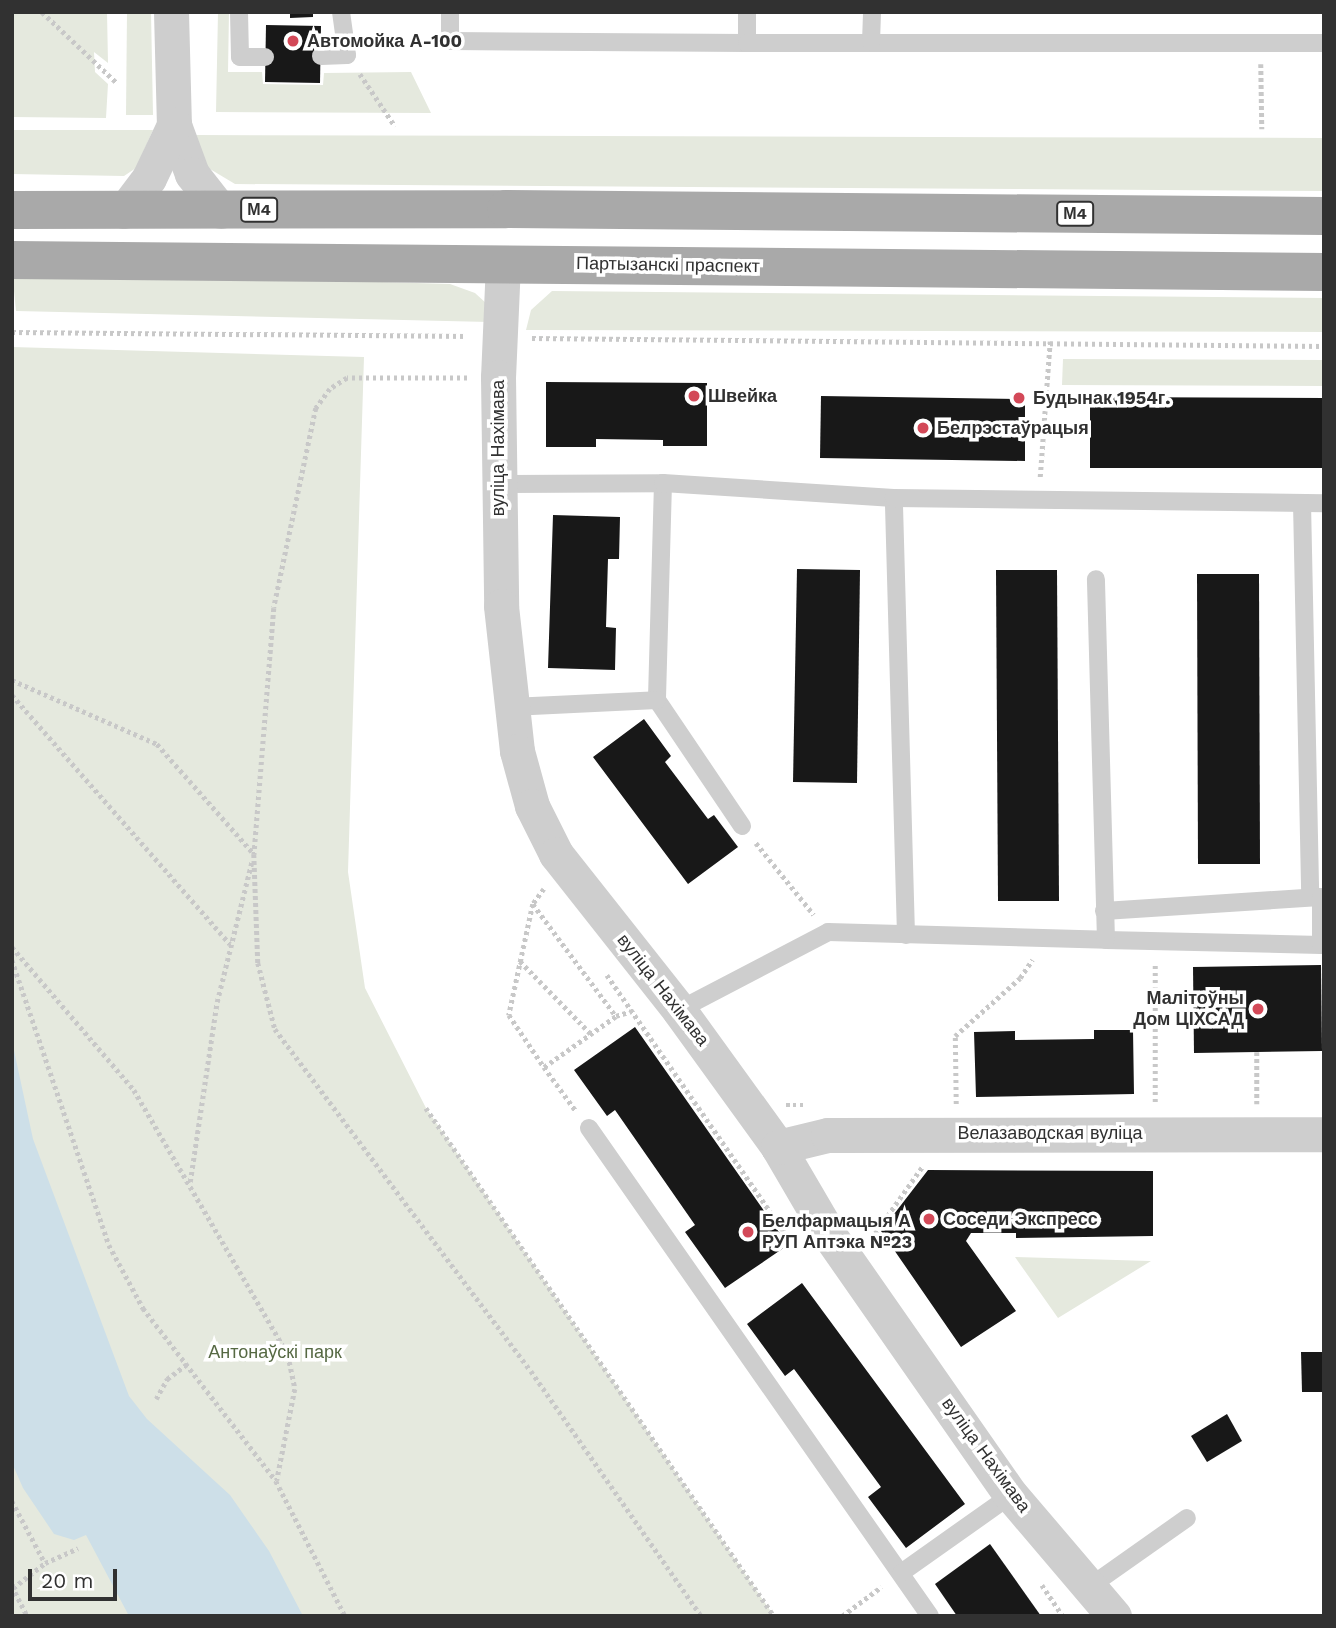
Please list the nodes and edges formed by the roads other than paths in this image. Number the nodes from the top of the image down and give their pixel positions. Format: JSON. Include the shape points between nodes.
{"nodes":[{"id":1,"x":172,"y":12,"type":"edge"},
{"id":2,"x":239,"y":12,"type":"edge"},
{"id":3,"x":341,"y":12,"type":"edge"},
{"id":4,"x":450,"y":12,"type":"edge"},
{"id":5,"x":747,"y":12,"type":"edge"},
{"id":6,"x":872,"y":12,"type":"edge"},
{"id":7,"x":871,"y":42,"type":"junction"},
{"id":8,"x":747,"y":43,"type":"junction"},
{"id":9,"x":1324,"y":43,"type":"edge"},
{"id":10,"x":321,"y":55,"type":"dead end"},
{"id":11,"x":265,"y":57,"type":"dead end"},
{"id":12,"x":174,"y":125,"type":"junction"},
{"id":13,"x":506,"y":209,"type":"junction"},
{"id":14,"x":12,"y":210,"type":"edge"},
{"id":15,"x":124,"y":211,"type":"junction"},
{"id":16,"x":221,"y":211,"type":"junction"},
{"id":17,"x":1324,"y":216,"type":"edge"},
{"id":18,"x":12,"y":260,"type":"edge"},
{"id":19,"x":503,"y":263,"type":"junction"},
{"id":20,"x":1324,"y":272,"type":"edge"},
{"id":21,"x":663,"y":483,"type":"junction"},
{"id":22,"x":498,"y":484,"type":"junction"},
{"id":23,"x":894,"y":498,"type":"junction"},
{"id":24,"x":1302,"y":503,"type":"junction"},
{"id":25,"x":1324,"y":503,"type":"edge"},
{"id":26,"x":1096,"y":579,"type":"dead end"},
{"id":27,"x":657,"y":700,"type":"junction"},
{"id":28,"x":511,"y":707,"type":"junction"},
{"id":29,"x":742,"y":825,"type":"road end"},
{"id":30,"x":1318,"y":897,"type":"edge"},
{"id":31,"x":1104,"y":911,"type":"junction"},
{"id":32,"x":906,"y":935,"type":"junction"},
{"id":33,"x":1106,"y":940,"type":"junction"},
{"id":34,"x":680,"y":1010,"type":"junction"},
{"id":35,"x":589,"y":1128,"type":"dead end"},
{"id":36,"x":1324,"y":1134,"type":"edge"},
{"id":37,"x":778,"y":1147,"type":"junction"},
{"id":38,"x":1011,"y":1495,"type":"junction"},
{"id":39,"x":1187,"y":1518,"type":"dead end"},
{"id":40,"x":901,"y":1573,"type":"junction"},
{"id":41,"x":1092,"y":1584,"type":"junction"},
{"id":42,"x":930,"y":1616,"type":"edge"},
{"id":43,"x":1114,"y":1616,"type":"edge"}],
"edges":[{"from":1,"to":12,"type":"street"},
{"from":2,"to":11,"type":"lane","via":[[240,57]]},
{"from":3,"to":10,"type":"lane","via":[[348,55]]},
{"from":4,"to":8,"type":"lane","via":[[450,41]]},
{"from":5,"to":8,"type":"lane"},
{"from":6,"to":7,"type":"lane"},
{"from":7,"to":8,"type":"lane"},
{"from":7,"to":9,"type":"lane"},
{"from":12,"to":15,"type":"street","via":[[149,178]]},
{"from":12,"to":16,"type":"street","via":[[192,174]]},
{"from":13,"to":16,"type":"main road","number":"М4"},
{"from":13,"to":17,"type":"main road","number":"М4"},
{"from":13,"to":19,"type":"main road"},
{"from":14,"to":15,"type":"main road","number":"М4"},
{"from":15,"to":16,"type":"main road","number":"М4"},
{"from":18,"to":19,"type":"main road","name":"Партызанскі праспект"},
{"from":19,"to":20,"type":"main road","name":"Партызанскі праспект"},
{"from":19,"to":22,"type":"street","name":"вуліца Нахімава"},
{"from":21,"to":22,"type":"lane"},
{"from":21,"to":23,"type":"lane"},
{"from":21,"to":27,"type":"lane"},
{"from":22,"to":28,"type":"street","name":"вуліца Нахімава","via":[[500,606]]},
{"from":23,"to":24,"type":"lane"},
{"from":23,"to":32,"type":"lane"},
{"from":24,"to":25,"type":"lane"},
{"from":24,"to":30,"type":"lane"},
{"from":26,"to":31,"type":"lane"},
{"from":27,"to":28,"type":"lane"},
{"from":27,"to":29,"type":"lane"},
{"from":28,"to":34,"type":"street","name":"вуліца Нахімава","via":[[532,806],[556,854]]},
{"from":30,"to":31,"type":"lane"},
{"from":30,"to":33,"type":"lane","via":[[1321,945]]},
{"from":31,"to":33,"type":"lane"},
{"from":32,"to":33,"type":"lane"},
{"from":32,"to":34,"type":"lane","via":[[828,932]]},
{"from":34,"to":37,"type":"street","name":"вуліца Нахімава"},
{"from":35,"to":40,"type":"lane"},
{"from":36,"to":37,"type":"street","name":"Велазаводская вуліца","via":[[828,1135]]},
{"from":37,"to":38,"type":"street","name":"вуліца Нахімава","via":[[830,1236]]},
{"from":38,"to":40,"type":"lane"},
{"from":38,"to":41,"type":"street","name":"вуліца Нахімава"},
{"from":39,"to":41,"type":"lane"},
{"from":40,"to":42,"type":"lane"},
{"from":41,"to":43,"type":"street","name":"вуліца Нахімава"}]}
